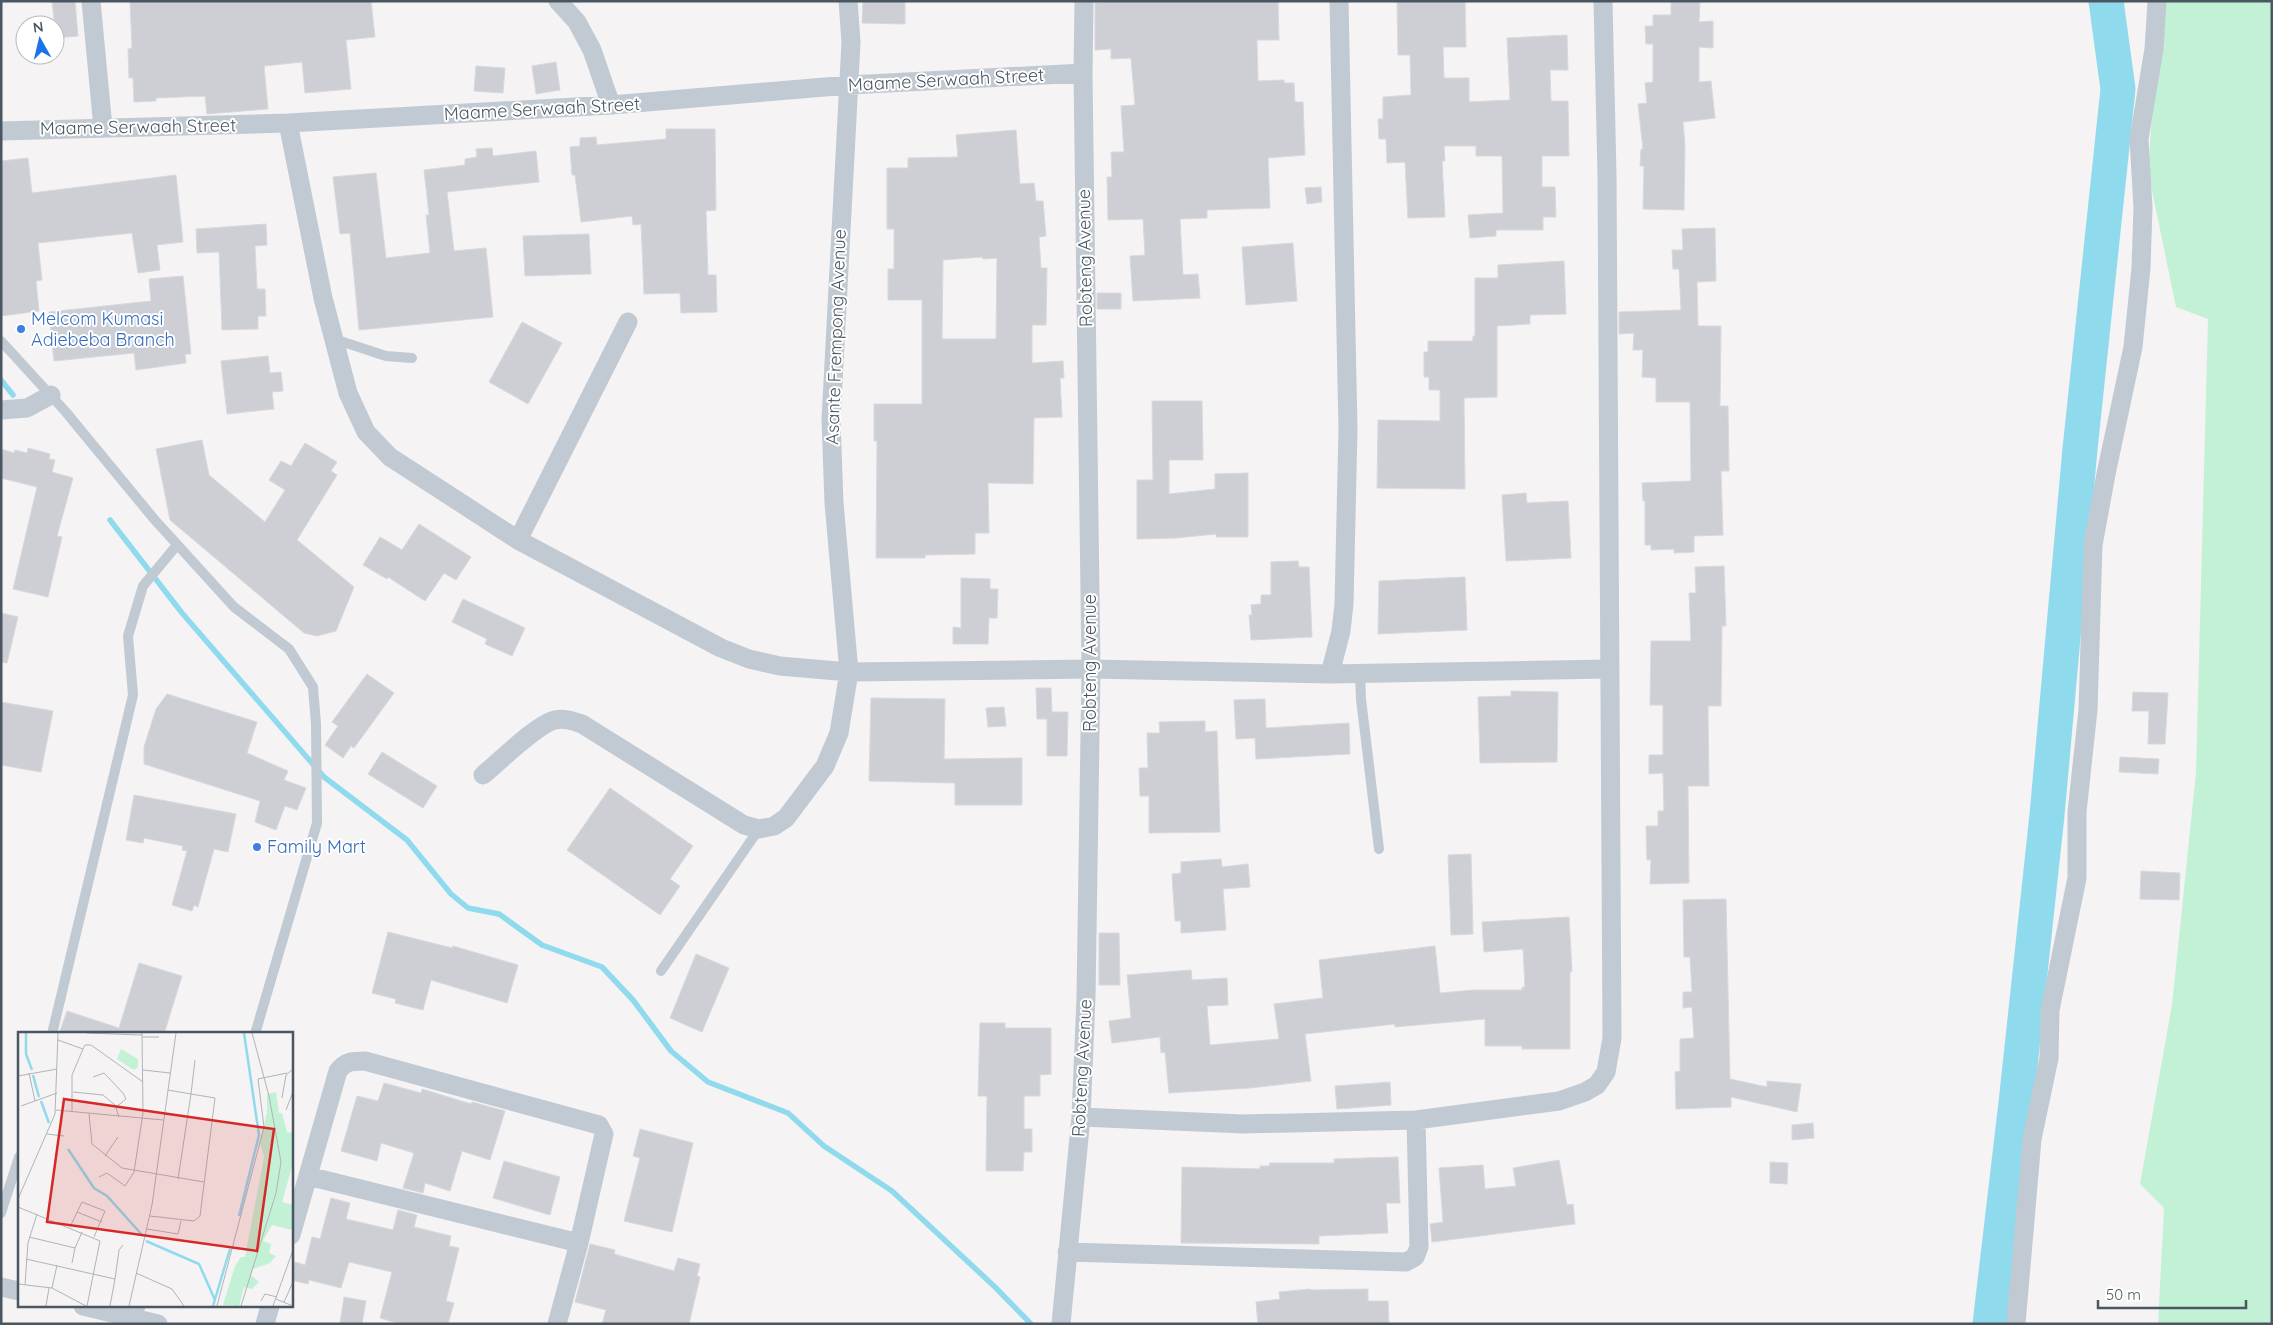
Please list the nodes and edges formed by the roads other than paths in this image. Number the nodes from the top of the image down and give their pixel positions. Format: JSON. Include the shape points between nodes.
{"nodes":[{"id":1,"x":91,"y":1,"type":"edge"},
{"id":2,"x":848,"y":1,"type":"edge"},
{"id":3,"x":1084,"y":1,"type":"edge"},
{"id":4,"x":1339,"y":1,"type":"edge"},
{"id":5,"x":1603,"y":1,"type":"edge"},
{"id":6,"x":2157,"y":1,"type":"edge"},
{"id":7,"x":559,"y":2,"type":"edge"},
{"id":8,"x":1083,"y":73,"type":"junction"},
{"id":9,"x":849,"y":85,"type":"junction"},
{"id":10,"x":611,"y":105,"type":"junction"},
{"id":11,"x":288,"y":123,"type":"junction"},
{"id":12,"x":103,"y":128,"type":"junction"},
{"id":13,"x":1,"y":131,"type":"edge"},
{"id":14,"x":628,"y":322,"type":"dead end"},
{"id":15,"x":334,"y":339,"type":"junction"},
{"id":16,"x":1,"y":341,"type":"edge"},
{"id":17,"x":412,"y":358,"type":"dead end"},
{"id":18,"x":51,"y":395,"type":"junction"},
{"id":19,"x":1,"y":410,"type":"edge"},
{"id":20,"x":518,"y":540,"type":"junction"},
{"id":21,"x":177,"y":545,"type":"junction"},
{"id":22,"x":1609,"y":669,"type":"junction"},
{"id":23,"x":1091,"y":670,"type":"junction"},
{"id":24,"x":848,"y":672,"type":"junction"},
{"id":25,"x":1360,"y":673,"type":"junction"},
{"id":26,"x":1330,"y":674,"type":"junction"},
{"id":27,"x":483,"y":775,"type":"dead end"},
{"id":28,"x":759,"y":829,"type":"junction"},
{"id":29,"x":1379,"y":849,"type":"dead end"},
{"id":30,"x":661,"y":971,"type":"dead end"},
{"id":31,"x":52,"y":1032,"type":"edge"},
{"id":32,"x":256,"y":1032,"type":"edge"},
{"id":33,"x":1081,"y":1117,"type":"junction"},
{"id":34,"x":1416,"y":1120,"type":"junction"},
{"id":35,"x":18,"y":1160,"type":"edge"},
{"id":36,"x":308,"y":1176,"type":"junction"},
{"id":37,"x":1,"y":1213,"type":"edge"},
{"id":38,"x":292,"y":1232,"type":"edge"},
{"id":39,"x":579,"y":1243,"type":"junction"},
{"id":40,"x":1067,"y":1252,"type":"junction"},
{"id":41,"x":1,"y":1287,"type":"edge"},
{"id":42,"x":18,"y":1291,"type":"edge"},
{"id":43,"x":101,"y":1308,"type":"edge"},
{"id":44,"x":269,"y":1308,"type":"edge"},
{"id":45,"x":137,"y":1312,"type":"edge"},
{"id":46,"x":158,"y":1324,"type":"edge"},
{"id":47,"x":265,"y":1324,"type":"edge"},
{"id":48,"x":558,"y":1324,"type":"edge"},
{"id":49,"x":1061,"y":1324,"type":"edge"},
{"id":50,"x":2016,"y":1324,"type":"edge"}],
"edges":[{"from":1,"to":12,"type":"street"},
{"from":2,"to":9,"type":"street","name":"Asante Frempong Avenue","via":[[852,26]]},
{"from":3,"to":8,"type":"street","name":"Robteng Avenue"},
{"from":4,"to":26,"type":"street","via":[[1348,429],[1344,604]]},
{"from":5,"to":22,"type":"street"},
{"from":6,"to":50,"type":"street","via":[[2154,49],[2139,139],[2143,208],[2134,347],[2094,545],[2088,710],[2076,812],[2077,878],[2050,1010],[2049,1058],[2032,1139]]},
{"from":7,"to":10,"type":"street","via":[[577,22],[592,50]]},
{"from":8,"to":9,"type":"street","name":"Maame Serwaah Street"},
{"from":8,"to":23,"type":"street","name":"Robteng Avenue"},
{"from":9,"to":10,"type":"street","name":"Maame Serwaah Street"},
{"from":9,"to":24,"type":"street","name":"Asante Frempong Avenue","via":[[831,420],[834,503]]},
{"from":10,"to":11,"type":"street","name":"Maame Serwaah Street"},
{"from":11,"to":12,"type":"street","name":"Maame Serwaah Street"},
{"from":11,"to":15,"type":"street"},
{"from":12,"to":13,"type":"street","name":"Maame Serwaah Street"},
{"from":14,"to":20,"type":"street"},
{"from":15,"to":17,"type":"lane","via":[[386,356]]},
{"from":15,"to":20,"type":"street","via":[[354,407],[377,446]]},
{"from":16,"to":18,"type":"lane"},
{"from":18,"to":19,"type":"street","via":[[27,408]]},
{"from":18,"to":21,"type":"lane"},
{"from":20,"to":24,"type":"street","via":[[749,659],[780,666]]},
{"from":21,"to":31,"type":"lane","via":[[143,586],[128,636],[133,695]]},
{"from":21,"to":32,"type":"lane","via":[[234,607],[289,649],[313,687],[317,823]]},
{"from":22,"to":25,"type":"street"},
{"from":22,"to":34,"type":"street","via":[[1612,1038],[1606,1072],[1597,1085],[1559,1101]]},
{"from":23,"to":24,"type":"street"},
{"from":23,"to":26,"type":"street"},
{"from":23,"to":33,"type":"street","name":"Robteng Avenue"},
{"from":24,"to":28,"type":"street","name":"Asante Frempong Avenue","via":[[839,733],[825,766],[786,818],[774,826]]},
{"from":25,"to":26,"type":"street"},
{"from":25,"to":29,"type":"lane"},
{"from":27,"to":28,"type":"street","via":[[543,726],[554,720],[570,719],[744,825]]},
{"from":28,"to":30,"type":"lane"},
{"from":33,"to":34,"type":"street","via":[[1244,1124]]},
{"from":33,"to":40,"type":"street","name":"Robteng Avenue"},
{"from":34,"to":40,"type":"street","via":[[1419,1247],[1415,1257],[1406,1262]]},
{"from":35,"to":37,"type":"lane"},
{"from":36,"to":38,"type":"street"},
{"from":36,"to":39,"type":"street"},
{"from":36,"to":39,"type":"street","via":[[338,1071],[351,1061],[365,1061],[599,1125],[604,1134]]},
{"from":39,"to":48,"type":"street"},
{"from":40,"to":49,"type":"street","name":"Robteng Avenue"},
{"from":41,"to":42,"type":"street"},
{"from":43,"to":45,"type":"street"},
{"from":44,"to":47,"type":"street"},
{"from":45,"to":46,"type":"street"}]}
